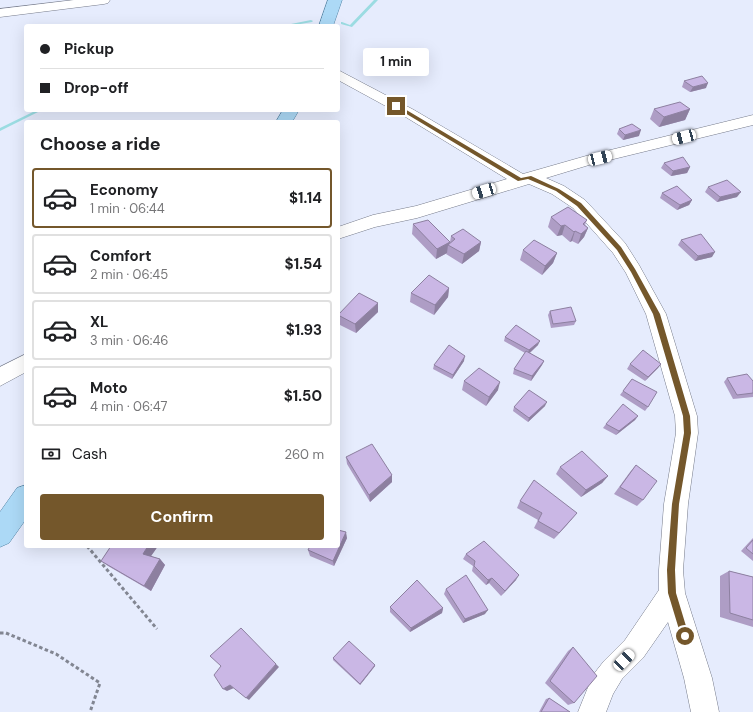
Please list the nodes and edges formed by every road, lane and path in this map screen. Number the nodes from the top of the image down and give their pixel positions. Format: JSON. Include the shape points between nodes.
{"nodes":[{"id":1,"x":104,"y":0,"type":"edge"},
{"id":2,"x":335,"y":0,"type":"edge"},
{"id":3,"x":0,"y":13,"type":"edge"},
{"id":4,"x":327,"y":24,"type":"edge"},
{"id":5,"x":340,"y":75,"type":"edge"},
{"id":6,"x":753,"y":120,"type":"edge"},
{"id":7,"x":524,"y":179,"type":"junction"},
{"id":8,"x":340,"y":232,"type":"edge"},
{"id":9,"x":24,"y":363,"type":"edge"},
{"id":10,"x":0,"y":377,"type":"edge"},
{"id":11,"x":24,"y":500,"type":"edge"},
{"id":12,"x":0,"y":534,"type":"edge"},
{"id":13,"x":89,"y":548,"type":"edge"},
{"id":14,"x":672,"y":593,"type":"junction"},
{"id":15,"x":157,"y":628,"type":"dead end"},
{"id":16,"x":0,"y":633,"type":"edge"},
{"id":17,"x":90,"y":712,"type":"edge"},
{"id":18,"x":592,"y":712,"type":"edge"},
{"id":19,"x":705,"y":712,"type":"edge"}],
"edges":[{"from":1,"to":3,"type":"street"},
{"from":2,"to":4,"type":"main road"},
{"from":5,"to":7,"type":"street"},
{"from":6,"to":7,"type":"street"},
{"from":7,"to":8,"type":"street","via":[[418,212],[373,221]]},
{"from":7,"to":14,"type":"street","via":[[558,190],[579,204],[619,248],[656,314],[686,416],[688,433],[676,504],[671,570]]},
{"from":9,"to":10,"type":"street"},
{"from":11,"to":12,"type":"main road"},
{"from":13,"to":15,"type":"path"},
{"from":14,"to":18,"type":"street","via":[[634,649],[613,670],[603,685]]},
{"from":14,"to":19,"type":"street","via":[[698,678]]},
{"from":16,"to":17,"type":"path","via":[[6,633],[56,654],[100,683]]}]}
